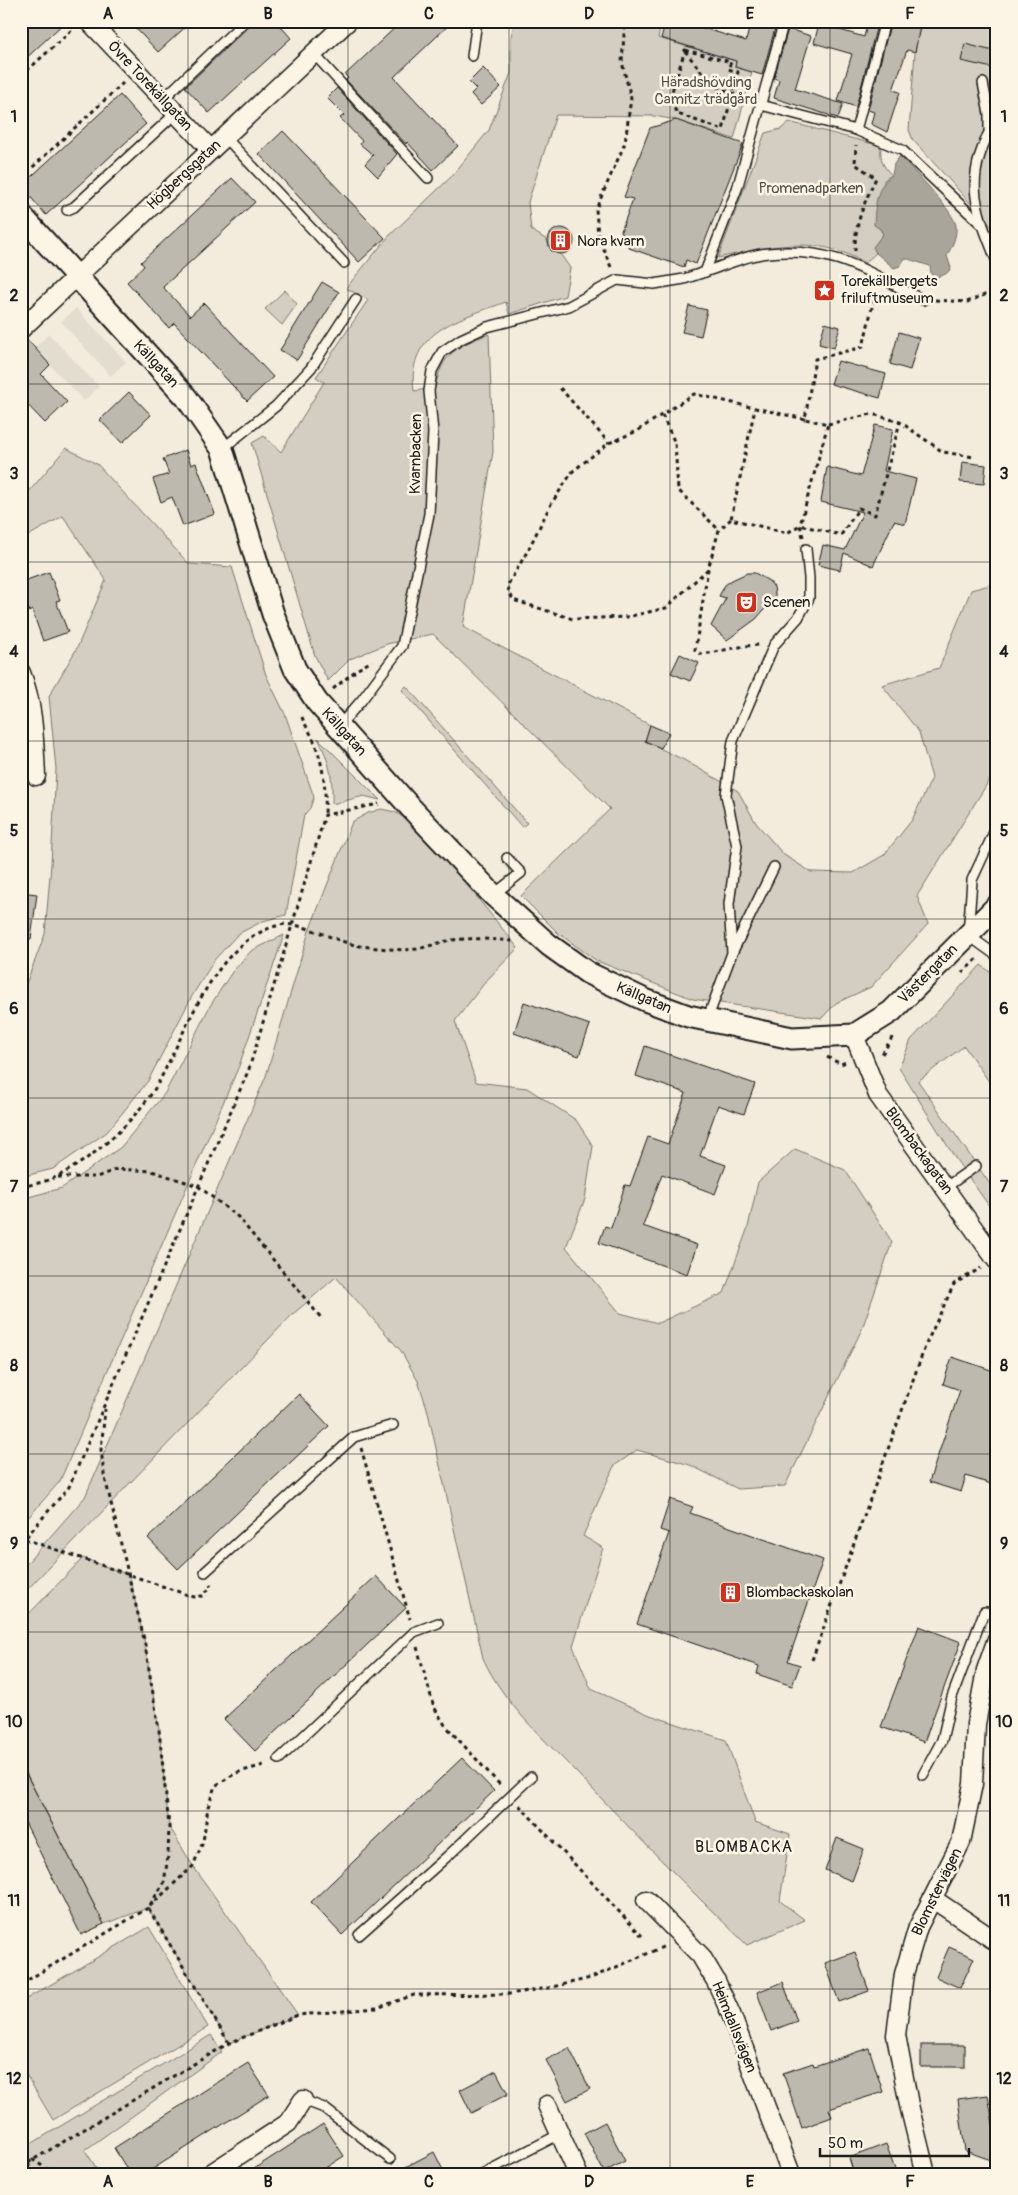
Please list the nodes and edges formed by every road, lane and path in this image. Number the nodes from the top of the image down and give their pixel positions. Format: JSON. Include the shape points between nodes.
{"nodes":[{"id":1,"x":245,"y":21,"type":"edge"},
{"id":2,"x":348,"y":21,"type":"edge"},
{"id":3,"x":476,"y":21,"type":"edge"},
{"id":4,"x":624,"y":21,"type":"edge"},
{"id":5,"x":784,"y":21,"type":"edge"},
{"id":6,"x":885,"y":21,"type":"edge"},
{"id":7,"x":83,"y":23,"type":"edge"},
{"id":8,"x":685,"y":50,"type":"junction"},
{"id":9,"x":314,"y":54,"type":"junction"},
{"id":10,"x":472,"y":56,"type":"dead end"},
{"id":11,"x":136,"y":71,"type":"junction"},
{"id":12,"x":21,"y":76,"type":"edge"},
{"id":13,"x":983,"y":83,"type":"dead end"},
{"id":14,"x":734,"y":94,"type":"junction"},
{"id":15,"x":163,"y":99,"type":"junction"},
{"id":16,"x":761,"y":105,"type":"junction"},
{"id":17,"x":176,"y":113,"type":"junction"},
{"id":18,"x":997,"y":116,"type":"edge"},
{"id":19,"x":856,"y":130,"type":"junction"},
{"id":20,"x":988,"y":132,"type":"junction"},
{"id":21,"x":225,"y":136,"type":"junction"},
{"id":22,"x":211,"y":150,"type":"junction"},
{"id":23,"x":21,"y":178,"type":"edge"},
{"id":24,"x":428,"y":178,"type":"dead end"},
{"id":25,"x":67,"y":210,"type":"dead end"},
{"id":26,"x":21,"y":215,"type":"edge"},
{"id":27,"x":981,"y":224,"type":"junction"},
{"id":28,"x":997,"y":262,"type":"edge"},
{"id":29,"x":344,"y":263,"type":"dead end"},
{"id":30,"x":855,"y":264,"type":"junction"},
{"id":31,"x":705,"y":272,"type":"junction"},
{"id":32,"x":76,"y":276,"type":"junction"},
{"id":33,"x":878,"y":277,"type":"junction"},
{"id":34,"x":617,"y":280,"type":"junction"},
{"id":35,"x":997,"y":290,"type":"edge"},
{"id":36,"x":356,"y":299,"type":"dead end"},
{"id":37,"x":923,"y":300,"type":"joint"},
{"id":38,"x":21,"y":329,"type":"edge"},
{"id":39,"x":560,"y":388,"type":"dead end"},
{"id":40,"x":755,"y":408,"type":"junction"},
{"id":41,"x":662,"y":415,"type":"junction"},
{"id":42,"x":805,"y":418,"type":"junction"},
{"id":43,"x":900,"y":422,"type":"junction"},
{"id":44,"x":828,"y":424,"type":"junction"},
{"id":45,"x":609,"y":443,"type":"junction"},
{"id":46,"x":222,"y":449,"type":"junction"},
{"id":47,"x":974,"y":457,"type":"dead end"},
{"id":48,"x":731,"y":519,"type":"junction"},
{"id":49,"x":800,"y":525,"type":"junction"},
{"id":50,"x":719,"y":530,"type":"junction"},
{"id":51,"x":806,"y":549,"type":"joint"},
{"id":52,"x":708,"y":570,"type":"junction"},
{"id":53,"x":774,"y":645,"type":"junction"},
{"id":54,"x":402,"y":646,"type":"junction"},
{"id":55,"x":21,"y":673,"type":"edge"},
{"id":56,"x":317,"y":702,"type":"junction"},
{"id":57,"x":339,"y":726,"type":"junction"},
{"id":58,"x":36,"y":776,"type":"dead end"},
{"id":59,"x":411,"y":808,"type":"junction"},
{"id":60,"x":325,"y":815,"type":"junction"},
{"id":61,"x":997,"y":826,"type":"edge"},
{"id":62,"x":507,"y":858,"type":"dead end"},
{"id":63,"x":774,"y":867,"type":"dead end"},
{"id":64,"x":493,"y":895,"type":"junction"},
{"id":65,"x":997,"y":906,"type":"edge"},
{"id":66,"x":292,"y":925,"type":"junction"},
{"id":67,"x":968,"y":934,"type":"junction"},
{"id":68,"x":549,"y":945,"type":"junction"},
{"id":69,"x":987,"y":950,"type":"junction"},
{"id":70,"x":732,"y":953,"type":"junction"},
{"id":71,"x":997,"y":956,"type":"edge"},
{"id":72,"x":958,"y":976,"type":"dead end"},
{"id":73,"x":707,"y":1020,"type":"junction"},
{"id":74,"x":896,"y":1032,"type":"dead end"},
{"id":75,"x":857,"y":1045,"type":"junction"},
{"id":76,"x":823,"y":1055,"type":"dead end"},
{"id":77,"x":976,"y":1166,"type":"dead end"},
{"id":78,"x":57,"y":1177,"type":"junction"},
{"id":79,"x":198,"y":1186,"type":"junction"},
{"id":80,"x":21,"y":1187,"type":"edge"},
{"id":81,"x":946,"y":1187,"type":"junction"},
{"id":82,"x":995,"y":1258,"type":"edge"},
{"id":83,"x":322,"y":1319,"type":"dead end"},
{"id":84,"x":105,"y":1404,"type":"junction"},
{"id":85,"x":393,"y":1425,"type":"dead end"},
{"id":86,"x":357,"y":1434,"type":"junction"},
{"id":87,"x":25,"y":1539,"type":"junction"},
{"id":88,"x":21,"y":1543,"type":"edge"},
{"id":89,"x":205,"y":1572,"type":"joint"},
{"id":90,"x":129,"y":1575,"type":"junction"},
{"id":91,"x":997,"y":1613,"type":"edge"},
{"id":92,"x":438,"y":1623,"type":"dead end"},
{"id":93,"x":414,"y":1632,"type":"junction"},
{"id":94,"x":997,"y":1639,"type":"edge"},
{"id":95,"x":812,"y":1660,"type":"dead end"},
{"id":96,"x":279,"y":1759,"type":"joint"},
{"id":97,"x":923,"y":1775,"type":"dead end"},
{"id":98,"x":531,"y":1777,"type":"dead end"},
{"id":99,"x":510,"y":1796,"type":"junction"},
{"id":100,"x":933,"y":1899,"type":"junction"},
{"id":101,"x":646,"y":1900,"type":"dead end"},
{"id":102,"x":148,"y":1908,"type":"junction"},
{"id":103,"x":359,"y":1935,"type":"dead end"},
{"id":104,"x":680,"y":1935,"type":"junction"},
{"id":105,"x":642,"y":1936,"type":"dead end"},
{"id":106,"x":997,"y":1942,"type":"edge"},
{"id":107,"x":21,"y":1984,"type":"edge"},
{"id":108,"x":229,"y":2043,"type":"junction"},
{"id":109,"x":303,"y":2100,"type":"joint"},
{"id":110,"x":547,"y":2105,"type":"dead end"},
{"id":111,"x":560,"y":2134,"type":"junction"},
{"id":112,"x":390,"y":2159,"type":"dead end"},
{"id":113,"x":33,"y":2160,"type":"junction"},
{"id":114,"x":21,"y":2167,"type":"edge"},
{"id":115,"x":23,"y":2174,"type":"edge"},
{"id":116,"x":55,"y":2174,"type":"edge"},
{"id":117,"x":210,"y":2174,"type":"edge"},
{"id":118,"x":482,"y":2174,"type":"edge"},
{"id":119,"x":578,"y":2174,"type":"edge"},
{"id":120,"x":791,"y":2174,"type":"edge"},
{"id":121,"x":926,"y":2174,"type":"edge"}],
"edges":[{"from":1,"to":15,"type":"lane"},
{"from":2,"to":9,"type":"street","name":"Högbergsgatan"},
{"from":3,"to":10,"type":"lane"},
{"from":4,"to":34,"type":"path","via":[[622,62],[631,98],[625,143],[596,209],[598,236]]},
{"from":5,"to":16,"type":"lane"},
{"from":6,"to":19,"type":"lane"},
{"from":7,"to":11,"type":"street","name":"Övre Torekällgatan"},
{"from":7,"to":12,"type":"path"},
{"from":8,"to":14,"type":"path","via":[[712,85]]},
{"from":8,"to":14,"type":"path","via":[[731,62],[728,69],[738,72]]},
{"from":8,"to":14,"type":"path","via":[[669,101],[678,114],[723,130]]},
{"from":9,"to":21,"type":"street","name":"Högbergsgatan"},
{"from":9,"to":24,"type":"lane"},
{"from":11,"to":15,"type":"street","name":"Övre Torekällgatan"},
{"from":11,"to":23,"type":"path"},
{"from":13,"to":20,"type":"lane","via":[[989,114]]},
{"from":14,"to":16,"type":"path"},
{"from":15,"to":17,"type":"street","name":"Övre Torekällgatan"},
{"from":16,"to":19,"type":"lane"},
{"from":16,"to":31,"type":"lane","via":[[737,189]]},
{"from":17,"to":22,"type":"street","name":"Övre Torekällgatan"},
{"from":17,"to":25,"type":"lane"},
{"from":18,"to":20,"type":"lane"},
{"from":19,"to":27,"type":"lane","via":[[902,150]]},
{"from":19,"to":30,"type":"path","via":[[855,164],[876,178],[863,203],[854,242]]},
{"from":20,"to":27,"type":"lane","via":[[974,175]]},
{"from":21,"to":22,"type":"street","name":"Högbergsgatan"},
{"from":21,"to":29,"type":"lane"},
{"from":22,"to":32,"type":"street","name":"Högbergsgatan"},
{"from":26,"to":32,"type":"street","name":"Källgatan"},
{"from":27,"to":28,"type":"lane"},
{"from":30,"to":31,"type":"lane","via":[[816,252],[766,253]]},
{"from":30,"to":33,"type":"lane"},
{"from":31,"to":34,"type":"lane","via":[[654,284]]},
{"from":32,"to":38,"type":"street","name":"Högbergsgatan"},
{"from":32,"to":46,"type":"street","name":"Källgatan","via":[[186,397]]},
{"from":33,"to":37,"type":"lane"},
{"from":33,"to":42,"type":"path","via":[[863,347],[815,359]]},
{"from":34,"to":54,"type":"lane","name":"Kvarnbacken","via":[[569,306],[487,327],[442,352],[432,371],[429,391],[433,432],[429,514]]},
{"from":35,"to":37,"type":"path","via":[[967,302]]},
{"from":36,"to":46,"type":"lane","via":[[312,368],[276,406]]},
{"from":39,"to":45,"type":"path"},
{"from":40,"to":41,"type":"path","via":[[694,394]]},
{"from":40,"to":42,"type":"path"},
{"from":40,"to":48,"type":"path"},
{"from":41,"to":45,"type":"path","via":[[638,431]]},
{"from":41,"to":50,"type":"path","via":[[675,443],[678,490]]},
{"from":42,"to":44,"type":"path"},
{"from":43,"to":44,"type":"path","via":[[872,414]]},
{"from":43,"to":47,"type":"path","via":[[943,452]]},
{"from":43,"to":49,"type":"path","via":[[875,515],[859,508],[841,535]]},
{"from":44,"to":49,"type":"path"},
{"from":45,"to":52,"type":"path","via":[[573,471],[551,504],[507,586],[513,600],[573,619],[627,617],[666,608]]},
{"from":46,"to":56,"type":"street","name":"Källgatan","via":[[273,614],[295,669]]},
{"from":48,"to":49,"type":"path","via":[[787,533]]},
{"from":48,"to":50,"type":"path"},
{"from":49,"to":51,"type":"path"},
{"from":50,"to":52,"type":"path"},
{"from":51,"to":53,"type":"lane","via":[[809,598],[798,618]]},
{"from":52,"to":53,"type":"path","via":[[695,650],[700,654],[744,645]]},
{"from":53,"to":70,"type":"lane","via":[[733,741],[726,795],[737,846],[729,904]]},
{"from":54,"to":56,"type":"path","via":[[358,669]]},
{"from":54,"to":57,"type":"lane","name":"Kvarnbacken"},
{"from":55,"to":58,"type":"street","via":[[32,716]]},
{"from":56,"to":57,"type":"street","name":"Källgatan"},
{"from":56,"to":60,"type":"path","via":[[302,718],[322,764],[326,785]]},
{"from":57,"to":59,"type":"street","name":"Källgatan"},
{"from":59,"to":60,"type":"path","via":[[383,803]]},
{"from":59,"to":64,"type":"street","name":"Källgatan"},
{"from":60,"to":66,"type":"path"},
{"from":61,"to":67,"type":"lane","via":[[972,880]]},
{"from":62,"to":64,"type":"lane","via":[[521,873]]},
{"from":63,"to":70,"type":"lane"},
{"from":64,"to":68,"type":"street","name":"Källgatan"},
{"from":65,"to":67,"type":"street","name":"Västergatan"},
{"from":66,"to":68,"type":"path","via":[[350,944],[389,950],[417,949],[454,940]]},
{"from":66,"to":78,"type":"path","via":[[282,924],[267,929],[244,942],[233,953],[200,1001],[156,1086],[113,1139]]},
{"from":66,"to":79,"type":"path","via":[[250,1070]]},
{"from":67,"to":69,"type":"lane"},
{"from":67,"to":75,"type":"street","name":"Västergatan"},
{"from":68,"to":73,"type":"street","name":"Källgatan","via":[[588,973],[646,1000]]},
{"from":69,"to":71,"type":"lane"},
{"from":69,"to":72,"type":"path"},
{"from":70,"to":73,"type":"lane"},
{"from":73,"to":75,"type":"street","name":"Källgatan","via":[[792,1038]]},
{"from":74,"to":75,"type":"path","via":[[879,1060]]},
{"from":75,"to":76,"type":"path","via":[[841,1064]]},
{"from":75,"to":81,"type":"street","name":"Blombackagatan","via":[[878,1095]]},
{"from":77,"to":81,"type":"lane"},
{"from":78,"to":79,"type":"path","via":[[97,1177],[117,1169],[152,1171]]},
{"from":78,"to":80,"type":"path"},
{"from":79,"to":83,"type":"path","via":[[238,1217]]},
{"from":79,"to":84,"type":"path"},
{"from":81,"to":82,"type":"street","name":"Blombackagatan"},
{"from":82,"to":95,"type":"path","via":[[954,1284],[926,1344]]},
{"from":84,"to":87,"type":"path","via":[[70,1487]]},
{"from":84,"to":90,"type":"path","via":[[101,1450],[104,1474]]},
{"from":85,"to":86,"type":"lane"},
{"from":86,"to":89,"type":"lane"},
{"from":86,"to":93,"type":"path"},
{"from":87,"to":88,"type":"path"},
{"from":87,"to":90,"type":"path"},
{"from":89,"to":90,"type":"path","via":[[211,1587],[202,1596],[194,1597]]},
{"from":90,"to":102,"type":"path","via":[[144,1639],[159,1730],[169,1826],[164,1883]]},
{"from":91,"to":97,"type":"lane","via":[[984,1612],[952,1698],[942,1740]]},
{"from":92,"to":93,"type":"lane"},
{"from":93,"to":96,"type":"lane"},
{"from":93,"to":99,"type":"path","via":[[434,1707],[445,1725]]},
{"from":94,"to":100,"type":"street","name":"Blomstervägen","via":[[986,1670],[976,1724],[972,1784],[962,1842]]},
{"from":96,"to":102,"type":"path","via":[[236,1773],[215,1786],[203,1842],[193,1866]]},
{"from":98,"to":99,"type":"lane"},
{"from":99,"to":103,"type":"lane"},
{"from":99,"to":105,"type":"path"},
{"from":100,"to":106,"type":"street"},
{"from":100,"to":121,"type":"street","name":"Blomstervägen","via":[[918,1927],[904,1974],[896,2035]]},
{"from":101,"to":104,"type":"street","name":"Heimdallsvägen"},
{"from":102,"to":107,"type":"path"},
{"from":102,"to":108,"type":"path"},
{"from":104,"to":108,"type":"path","via":[[666,1945],[590,1978],[509,1994],[414,1995],[377,2008],[298,2015]]},
{"from":104,"to":120,"type":"street","name":"Heimdallsvägen","via":[[701,1956],[723,1995]]},
{"from":108,"to":113,"type":"path"},
{"from":109,"to":112,"type":"lane","via":[[324,2108]]},
{"from":109,"to":117,"type":"street","via":[[288,2124]]},
{"from":110,"to":111,"type":"street"},
{"from":111,"to":118,"type":"lane"},
{"from":111,"to":119,"type":"street"},
{"from":113,"to":114,"type":"path"},
{"from":113,"to":115,"type":"path"},
{"from":113,"to":116,"type":"path"}]}
